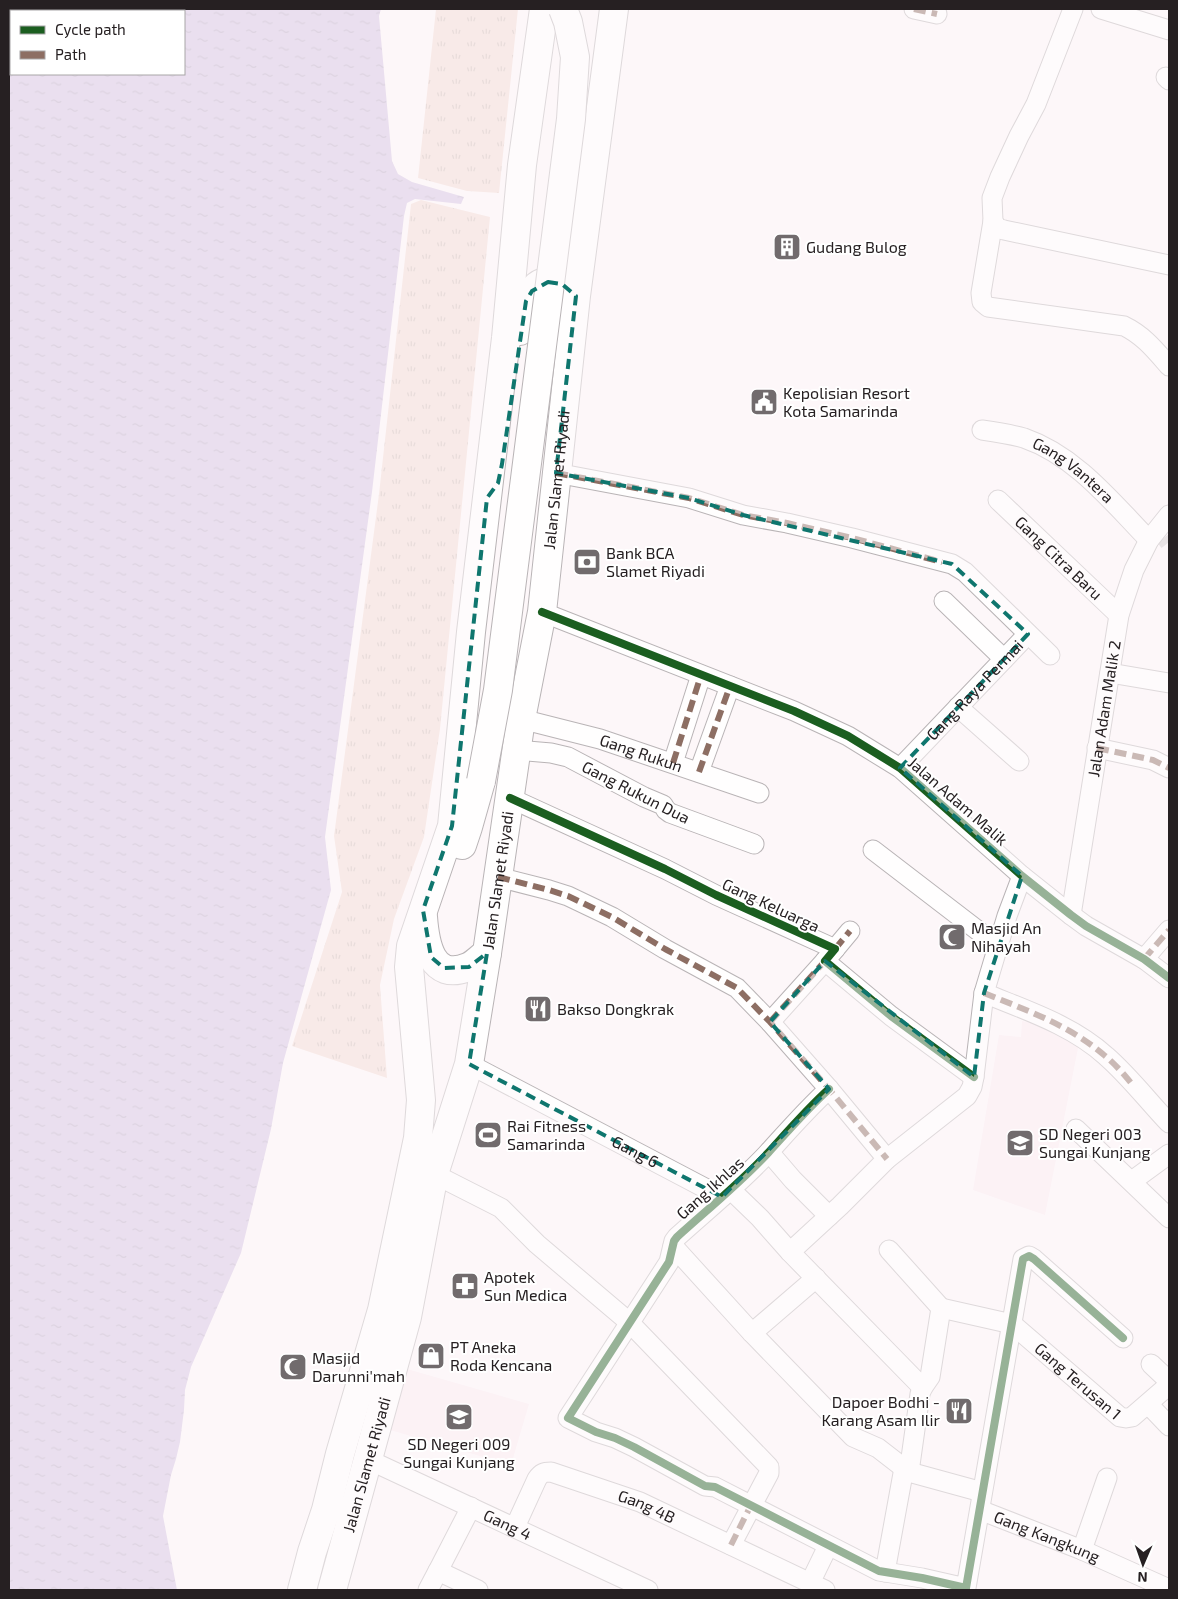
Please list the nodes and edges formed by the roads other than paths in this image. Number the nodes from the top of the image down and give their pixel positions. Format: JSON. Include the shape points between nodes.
{"nodes":[{"id":1,"x":544,"y":9,"type":"edge"},
{"id":2,"x":564,"y":9,"type":"edge"},
{"id":3,"x":614,"y":9,"type":"edge"},
{"id":4,"x":914,"y":9,"type":"edge"},
{"id":5,"x":1073,"y":9,"type":"edge"},
{"id":6,"x":1101,"y":9,"type":"edge"},
{"id":7,"x":937,"y":14,"type":"dead end"},
{"id":8,"x":1169,"y":30,"type":"edge"},
{"id":9,"x":993,"y":221,"type":"junction"},
{"id":10,"x":1169,"y":264,"type":"edge"},
{"id":11,"x":576,"y":296,"type":"junction"},
{"id":12,"x":1169,"y":366,"type":"edge"},
{"id":13,"x":982,"y":430,"type":"dead end"},
{"id":14,"x":556,"y":473,"type":"junction"},
{"id":15,"x":487,"y":498,"type":"junction"},
{"id":16,"x":998,"y":500,"type":"dead end"},
{"id":17,"x":1169,"y":515,"type":"edge"},
{"id":18,"x":1162,"y":538,"type":"edge"},
{"id":19,"x":944,"y":600,"type":"dead end"},
{"id":20,"x":542,"y":612,"type":"junction"},
{"id":21,"x":1119,"y":615,"type":"junction"},
{"id":22,"x":1028,"y":634,"type":"junction"},
{"id":23,"x":1050,"y":655,"type":"dead end"},
{"id":24,"x":1004,"y":659,"type":"junction"},
{"id":25,"x":1110,"y":673,"type":"junction"},
{"id":26,"x":701,"y":675,"type":"junction"},
{"id":27,"x":1169,"y":683,"type":"edge"},
{"id":28,"x":730,"y":686,"type":"junction"},
{"id":29,"x":958,"y":706,"type":"junction"},
{"id":30,"x":520,"y":718,"type":"junction"},
{"id":31,"x":1096,"y":748,"type":"junction"},
{"id":32,"x":516,"y":750,"type":"junction"},
{"id":33,"x":1019,"y":761,"type":"dead end"},
{"id":34,"x":673,"y":763,"type":"junction"},
{"id":35,"x":900,"y":768,"type":"junction"},
{"id":36,"x":1169,"y":768,"type":"edge"},
{"id":37,"x":699,"y":772,"type":"junction"},
{"id":38,"x":759,"y":793,"type":"dead end"},
{"id":39,"x":510,"y":798,"type":"junction"},
{"id":40,"x":754,"y":844,"type":"dead end"},
{"id":41,"x":873,"y":850,"type":"dead end"},
{"id":42,"x":1022,"y":876,"type":"junction"},
{"id":43,"x":498,"y":877,"type":"junction"},
{"id":44,"x":423,"y":910,"type":"junction"},
{"id":45,"x":1070,"y":915,"type":"junction"},
{"id":46,"x":850,"y":930,"type":"dead end"},
{"id":47,"x":1169,"y":930,"type":"edge"},
{"id":48,"x":998,"y":946,"type":"junction"},
{"id":49,"x":487,"y":953,"type":"junction"},
{"id":50,"x":830,"y":955,"type":"junction"},
{"id":51,"x":1144,"y":959,"type":"junction"},
{"id":52,"x":1169,"y":978,"type":"edge"},
{"id":53,"x":984,"y":993,"type":"junction"},
{"id":54,"x":770,"y":1022,"type":"junction"},
{"id":55,"x":469,"y":1064,"type":"junction"},
{"id":56,"x":974,"y":1078,"type":"junction"},
{"id":57,"x":829,"y":1089,"type":"junction"},
{"id":58,"x":1169,"y":1123,"type":"edge"},
{"id":59,"x":1076,"y":1129,"type":"dead end"},
{"id":60,"x":768,"y":1152,"type":"junction"},
{"id":61,"x":1169,"y":1154,"type":"edge"},
{"id":62,"x":887,"y":1159,"type":"junction"},
{"id":63,"x":434,"y":1174,"type":"junction"},
{"id":64,"x":1132,"y":1182,"type":"junction"},
{"id":65,"x":726,"y":1194,"type":"junction"},
{"id":66,"x":829,"y":1216,"type":"junction"},
{"id":67,"x":1169,"y":1218,"type":"edge"},
{"id":68,"x":673,"y":1246,"type":"junction"},
{"id":69,"x":889,"y":1250,"type":"dead end"},
{"id":70,"x":790,"y":1252,"type":"junction"},
{"id":71,"x":816,"y":1278,"type":"junction"},
{"id":72,"x":940,"y":1308,"type":"junction"},
{"id":73,"x":629,"y":1322,"type":"junction"},
{"id":74,"x":1012,"y":1324,"type":"junction"},
{"id":75,"x":752,"y":1333,"type":"junction"},
{"id":76,"x":1123,"y":1338,"type":"dead end"},
{"id":77,"x":1152,"y":1364,"type":"dead end"},
{"id":78,"x":1169,"y":1383,"type":"edge"},
{"id":79,"x":922,"y":1387,"type":"junction"},
{"id":80,"x":1148,"y":1404,"type":"junction"},
{"id":81,"x":1169,"y":1426,"type":"edge"},
{"id":82,"x":367,"y":1459,"type":"junction"},
{"id":83,"x":907,"y":1470,"type":"junction"},
{"id":84,"x":1107,"y":1478,"type":"dead end"},
{"id":85,"x":981,"y":1501,"type":"junction"},
{"id":86,"x":751,"y":1506,"type":"junction"},
{"id":87,"x":471,"y":1507,"type":"junction"},
{"id":88,"x":515,"y":1527,"type":"junction"},
{"id":89,"x":731,"y":1545,"type":"junction"},
{"id":90,"x":828,"y":1546,"type":"junction"},
{"id":91,"x":1082,"y":1550,"type":"junction"},
{"id":92,"x":312,"y":1552,"type":"junction"},
{"id":93,"x":339,"y":1563,"type":"junction"},
{"id":94,"x":438,"y":1571,"type":"junction"},
{"id":95,"x":885,"y":1572,"type":"junction"},
{"id":96,"x":809,"y":1586,"type":"edge"},
{"id":97,"x":1161,"y":1588,"type":"edge"},
{"id":98,"x":969,"y":1589,"type":"edge"},
{"id":99,"x":305,"y":1590,"type":"edge"},
{"id":100,"x":332,"y":1590,"type":"edge"},
{"id":101,"x":428,"y":1590,"type":"edge"},
{"id":102,"x":478,"y":1590,"type":"edge"},
{"id":103,"x":648,"y":1590,"type":"edge"}],
"edges":[{"from":1,"to":15,"type":"highway","name":"Jalan Slamet Riyadi","via":[[522,166]]},
{"from":2,"to":44,"type":"highway","name":"Jalan Slamet Riyadi","bridge":true,"via":[[575,57],[571,119],[498,690],[481,781],[468,827],[452,872]]},
{"from":3,"to":11,"type":"highway","name":"Jalan Slamet Riyadi"},
{"from":4,"to":7,"type":"street"},
{"from":5,"to":9,"type":"street","via":[[1036,104],[1018,136],[992,198]]},
{"from":6,"to":8,"type":"street"},
{"from":9,"to":10,"type":"street","via":[[997,228],[1004,230]]},
{"from":9,"to":12,"type":"street","via":[[981,293],[982,302],[988,307],[1124,326],[1136,332]]},
{"from":11,"to":14,"type":"highway","name":"Jalan Slamet Riyadi"},
{"from":11,"to":15,"type":"highway","via":[[562,284],[548,282],[538,285],[526,301],[502,464],[498,483]]},
{"from":13,"to":18,"type":"street","name":"Gang Vantera","via":[[1025,439],[1059,455]]},
{"from":14,"to":20,"type":"highway","name":"Jalan Slamet Riyadi"},
{"from":14,"to":22,"type":"street","via":[[689,498],[743,515],[952,564],[965,572]]},
{"from":15,"to":44,"type":"highway","name":"Jalan Slamet Riyadi","via":[[452,826]]},
{"from":16,"to":21,"type":"street","name":"Gang Citra Baru"},
{"from":17,"to":18,"type":"street","name":"Jalan Adam Malik 2"},
{"from":18,"to":21,"type":"street","name":"Jalan Adam Malik 2","via":[[1134,570]]},
{"from":19,"to":24,"type":"street"},
{"from":20,"to":26,"type":"street","name":"Jalan Adam Malik"},
{"from":20,"to":30,"type":"highway","name":"Jalan Slamet Riyadi"},
{"from":21,"to":25,"type":"street","name":"Jalan Adam Malik 2"},
{"from":22,"to":23,"type":"street"},
{"from":22,"to":24,"type":"street","name":"Gang Raya Permai"},
{"from":24,"to":29,"type":"street","name":"Gang Raya Permai"},
{"from":25,"to":27,"type":"street"},
{"from":25,"to":31,"type":"street","name":"Jalan Adam Malik 2"},
{"from":26,"to":28,"type":"street","name":"Jalan Adam Malik"},
{"from":26,"to":34,"type":"street"},
{"from":28,"to":35,"type":"street","name":"Jalan Adam Malik","via":[[848,736]]},
{"from":28,"to":37,"type":"street"},
{"from":29,"to":33,"type":"street"},
{"from":29,"to":35,"type":"street","name":"Gang Raya Permai"},
{"from":30,"to":32,"type":"highway","name":"Jalan Slamet Riyadi"},
{"from":30,"to":34,"type":"street","name":"Gang Rukun"},
{"from":31,"to":36,"type":"street","via":[[1153,760]]},
{"from":31,"to":45,"type":"street","name":"Jalan Adam Malik 2"},
{"from":32,"to":39,"type":"highway","name":"Jalan Slamet Riyadi"},
{"from":32,"to":40,"type":"street","name":"Gang Rukun Dua","via":[[568,757],[663,805],[670,813]]},
{"from":34,"to":37,"type":"street","name":"Gang Rukun"},
{"from":35,"to":42,"type":"street","name":"Jalan Adam Malik"},
{"from":37,"to":38,"type":"street","name":"Gang Rukun"},
{"from":39,"to":43,"type":"highway","name":"Jalan Slamet Riyadi"},
{"from":39,"to":50,"type":"street","name":"Gang Keluarga","via":[[656,865]]},
{"from":41,"to":48,"type":"street"},
{"from":42,"to":45,"type":"street","name":"Jalan Adam Malik"},
{"from":42,"to":48,"type":"street"},
{"from":43,"to":49,"type":"highway","name":"Jalan Slamet Riyadi"},
{"from":43,"to":54,"type":"street","via":[[568,896],[612,917],[736,988]]},
{"from":44,"to":49,"type":"highway","via":[[428,947],[436,963],[454,970],[469,967]]},
{"from":44,"to":92,"type":"highway","name":"Jalan Slamet Riyadi","via":[[411,946],[409,967],[421,1100],[418,1138],[382,1310]]},
{"from":45,"to":51,"type":"street","name":"Jalan Adam Malik"},
{"from":46,"to":50,"type":"street"},
{"from":47,"to":51,"type":"street"},
{"from":48,"to":53,"type":"street"},
{"from":49,"to":55,"type":"highway","name":"Jalan Slamet Riyadi"},
{"from":50,"to":54,"type":"street"},
{"from":50,"to":56,"type":"street","name":"Gang Keluarga","via":[[891,1016]]},
{"from":51,"to":52,"type":"street","name":"Jalan Adam Malik"},
{"from":53,"to":56,"type":"street"},
{"from":53,"to":58,"type":"street","via":[[1083,1039],[1105,1055]]},
{"from":54,"to":57,"type":"street"},
{"from":55,"to":63,"type":"highway","name":"Jalan Slamet Riyadi"},
{"from":55,"to":65,"type":"street","name":"Gang 6"},
{"from":56,"to":62,"type":"street","via":[[967,1096]]},
{"from":57,"to":60,"type":"street","name":"Gang Ikhlas"},
{"from":57,"to":62,"type":"street"},
{"from":59,"to":64,"type":"street"},
{"from":60,"to":65,"type":"street","name":"Gang Ikhlas"},
{"from":60,"to":66,"type":"street"},
{"from":61,"to":64,"type":"street"},
{"from":62,"to":66,"type":"street"},
{"from":63,"to":73,"type":"street","via":[[501,1208],[537,1244]]},
{"from":63,"to":82,"type":"highway","name":"Jalan Slamet Riyadi","via":[[406,1317]]},
{"from":64,"to":67,"type":"street"},
{"from":65,"to":68,"type":"street","name":"Gang Ikhlas","via":[[678,1237]]},
{"from":65,"to":70,"type":"street","name":"Gang 6","via":[[760,1218]]},
{"from":66,"to":70,"type":"street"},
{"from":68,"to":73,"type":"street","name":"Gang Ikhlas","via":[[669,1262]]},
{"from":68,"to":75,"type":"street"},
{"from":69,"to":72,"type":"street"},
{"from":70,"to":71,"type":"street","name":"Gang 6"},
{"from":71,"to":75,"type":"street"},
{"from":71,"to":79,"type":"street","name":"Gang 6"},
{"from":72,"to":74,"type":"street"},
{"from":72,"to":79,"type":"street","via":[[930,1377]]},
{"from":73,"to":86,"type":"street","via":[[769,1467],[769,1473]]},
{"from":73,"to":86,"type":"street","name":"Gang Ikhlas","via":[[568,1418],[634,1446],[705,1486],[715,1487]]},
{"from":74,"to":76,"type":"street","via":[[1023,1259],[1029,1256]]},
{"from":74,"to":80,"type":"street","name":"Gang Terusan 1","via":[[1120,1417],[1132,1417]]},
{"from":74,"to":85,"type":"street"},
{"from":75,"to":83,"type":"street","via":[[853,1437],[878,1448]]},
{"from":77,"to":78,"type":"street"},
{"from":78,"to":80,"type":"street","name":"Gang Terusan 1"},
{"from":79,"to":83,"type":"street"},
{"from":80,"to":81,"type":"street"},
{"from":82,"to":87,"type":"street","name":"Gang 4"},
{"from":82,"to":93,"type":"highway","name":"Jalan Slamet Riyadi"},
{"from":83,"to":85,"type":"street","name":"Gang Kangkung"},
{"from":83,"to":95,"type":"street"},
{"from":84,"to":91,"type":"street"},
{"from":85,"to":91,"type":"street","name":"Gang Kangkung"},
{"from":85,"to":98,"type":"street"},
{"from":86,"to":89,"type":"street"},
{"from":86,"to":90,"type":"street"},
{"from":87,"to":88,"type":"street","name":"Gang 4"},
{"from":87,"to":94,"type":"street"},
{"from":88,"to":89,"type":"street","name":"Gang 4B","via":[[536,1479],[540,1474],[551,1472],[640,1502]]},
{"from":88,"to":103,"type":"street","name":"Gang 4"},
{"from":89,"to":96,"type":"street","name":"Gang 4B"},
{"from":90,"to":95,"type":"street"},
{"from":90,"to":96,"type":"street"},
{"from":91,"to":97,"type":"street","name":"Gang Kangkung"},
{"from":92,"to":93,"type":"highway"},
{"from":92,"to":99,"type":"highway","name":"Jalan Slamet Riyadi"},
{"from":93,"to":100,"type":"highway","name":"Jalan Slamet Riyadi"},
{"from":94,"to":101,"type":"street"},
{"from":94,"to":102,"type":"street"},
{"from":95,"to":98,"type":"street"}]}
